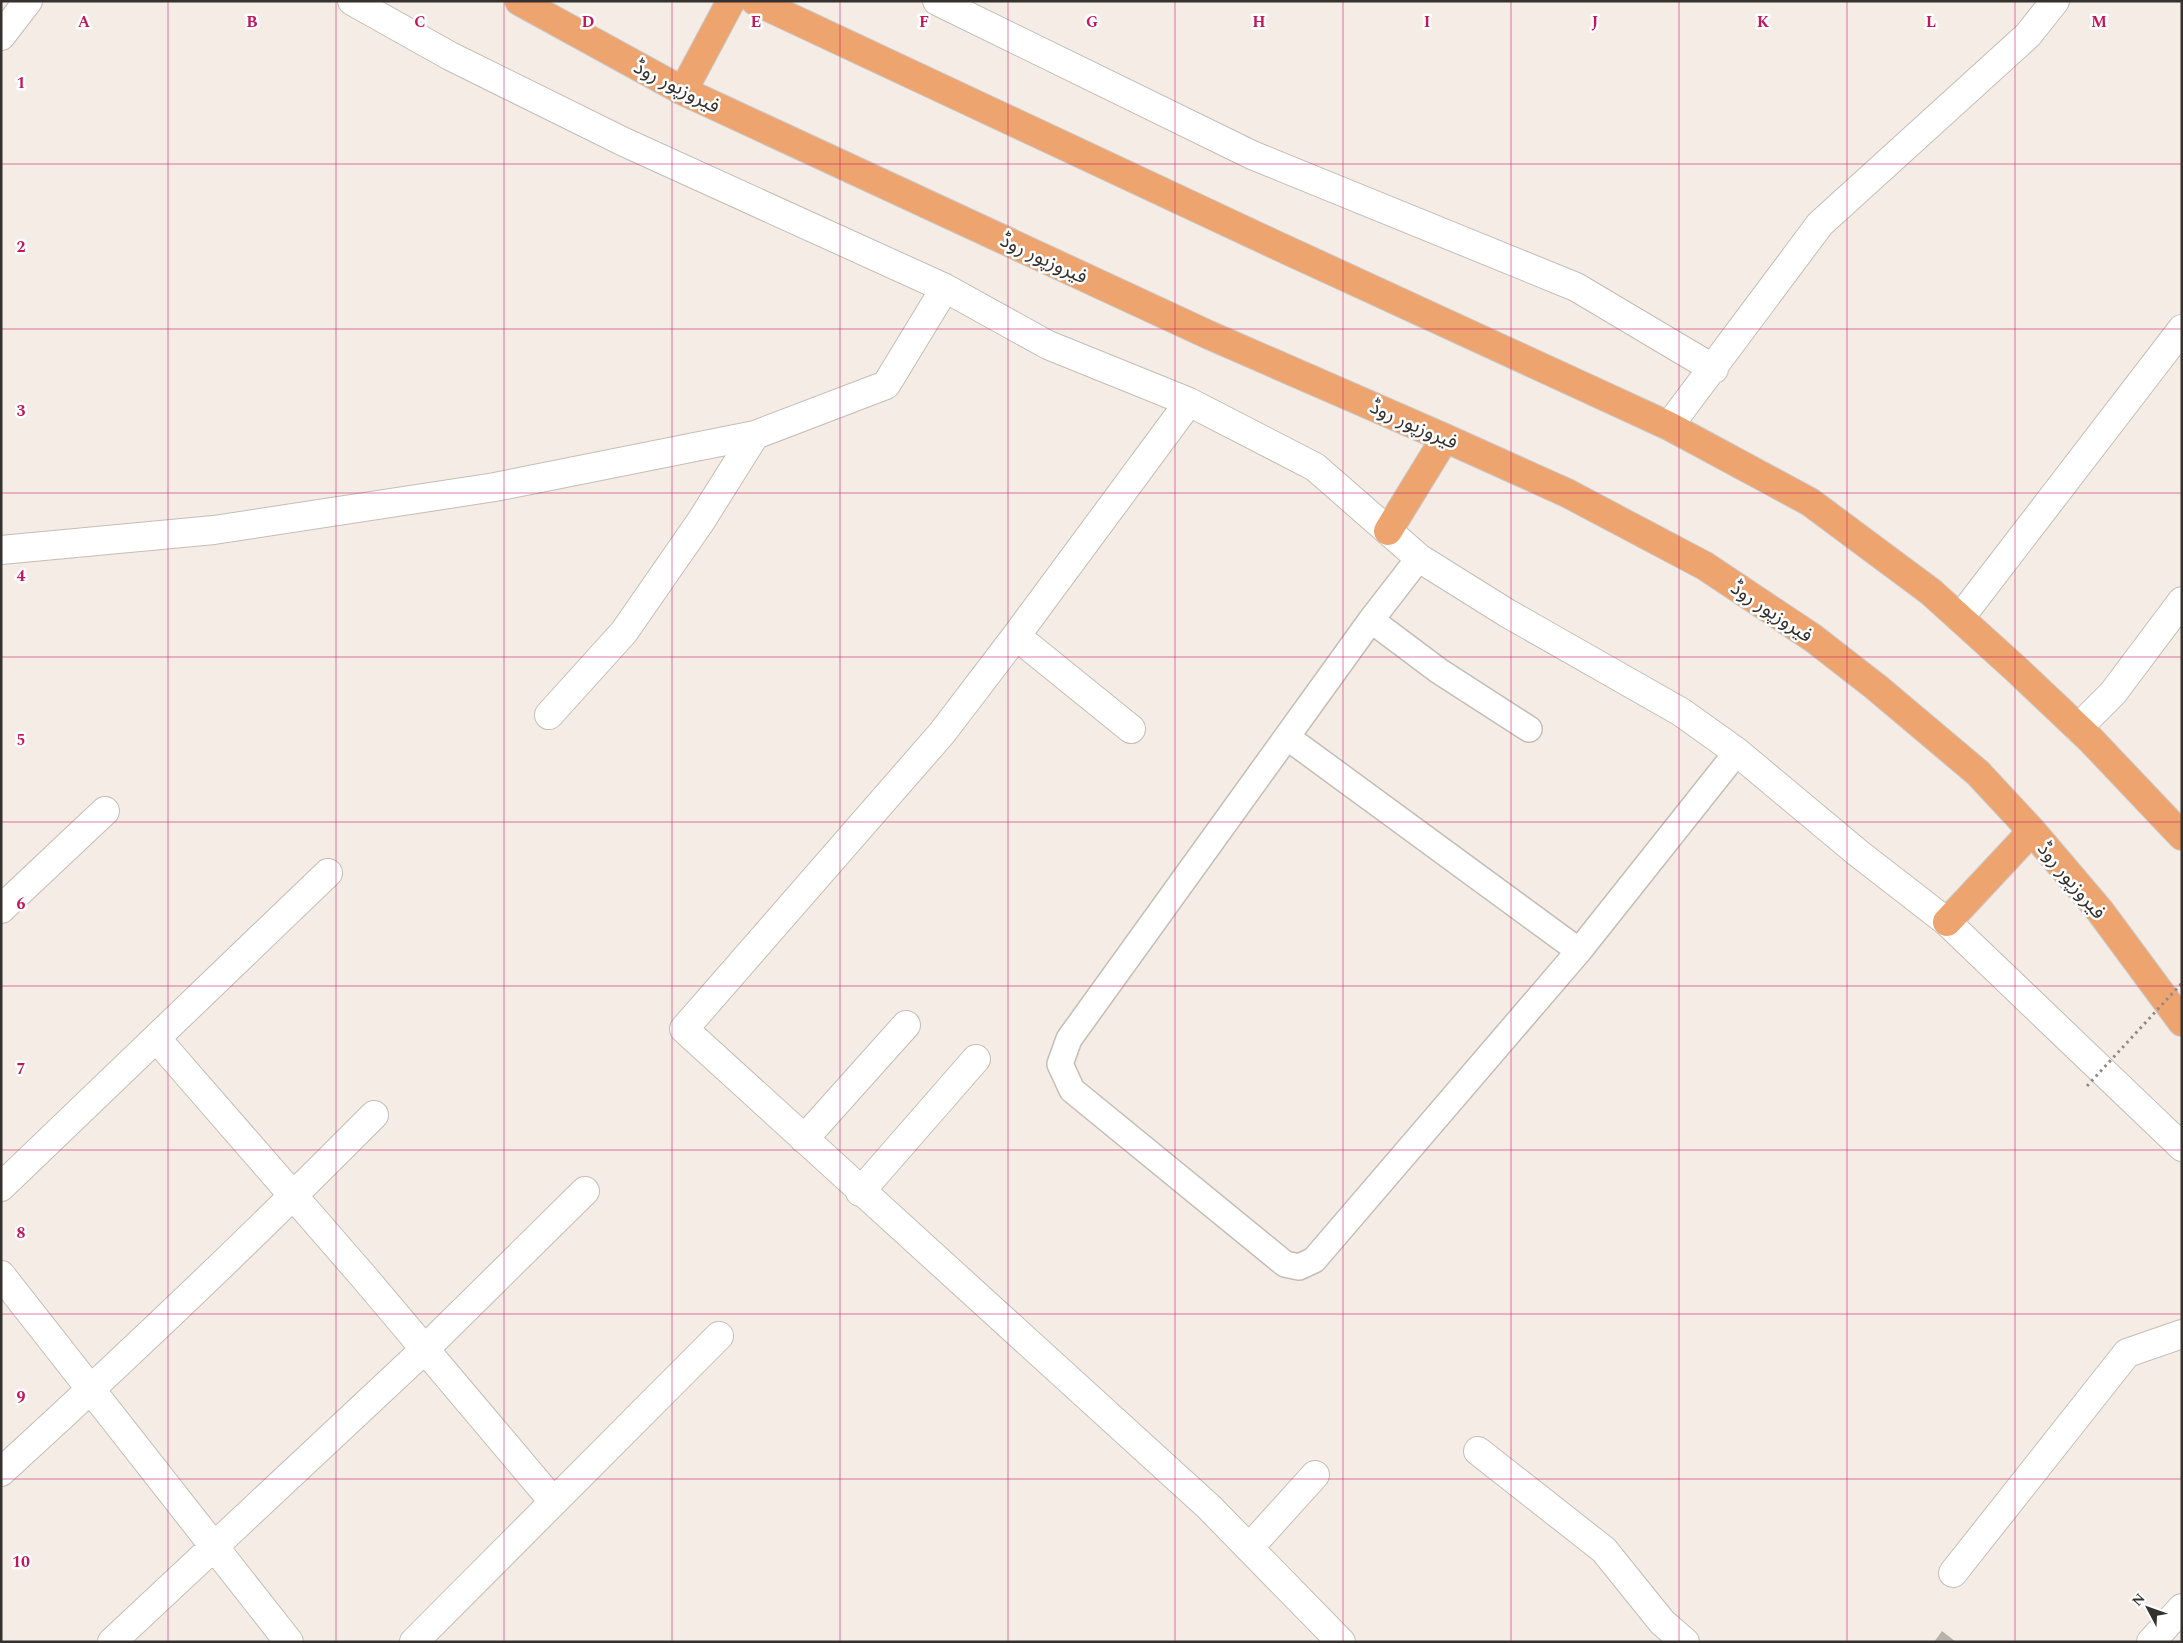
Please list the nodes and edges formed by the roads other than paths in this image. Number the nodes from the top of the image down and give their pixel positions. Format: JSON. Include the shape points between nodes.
{"nodes":[{"id":1,"x":28,"y":1,"type":"edge"},
{"id":2,"x":352,"y":1,"type":"edge"},
{"id":3,"x":519,"y":1,"type":"edge"},
{"id":4,"x":731,"y":1,"type":"edge"},
{"id":5,"x":755,"y":1,"type":"edge"},
{"id":6,"x":937,"y":1,"type":"edge"},
{"id":7,"x":2055,"y":1,"type":"edge"},
{"id":8,"x":1,"y":36,"type":"edge"},
{"id":9,"x":684,"y":91,"type":"junction"},
{"id":10,"x":945,"y":288,"type":"junction"},
{"id":11,"x":2182,"y":330,"type":"edge"},
{"id":12,"x":1714,"y":369,"type":"junction"},
{"id":13,"x":1189,"y":402,"type":"junction"},
{"id":14,"x":1669,"y":426,"type":"junction"},
{"id":15,"x":754,"y":434,"type":"junction"},
{"id":16,"x":1445,"y":438,"type":"junction"},
{"id":17,"x":1388,"y":531,"type":"junction"},
{"id":18,"x":1,"y":550,"type":"edge"},
{"id":19,"x":1419,"y":558,"type":"junction"},
{"id":20,"x":2182,"y":601,"type":"edge"},
{"id":21,"x":1960,"y":618,"type":"junction"},
{"id":22,"x":1371,"y":620,"type":"junction"},
{"id":23,"x":1016,"y":636,"type":"junction"},
{"id":24,"x":549,"y":715,"type":"dead end"},
{"id":25,"x":2078,"y":728,"type":"junction"},
{"id":26,"x":1131,"y":729,"type":"dead end"},
{"id":27,"x":1529,"y":729,"type":"dead end"},
{"id":28,"x":1287,"y":737,"type":"junction"},
{"id":29,"x":1737,"y":752,"type":"junction"},
{"id":30,"x":105,"y":811,"type":"dead end"},
{"id":31,"x":2032,"y":831,"type":"junction"},
{"id":32,"x":2182,"y":836,"type":"edge"},
{"id":33,"x":328,"y":873,"type":"dead end"},
{"id":34,"x":1,"y":909,"type":"edge"},
{"id":35,"x":1947,"y":922,"type":"junction"},
{"id":36,"x":1579,"y":951,"type":"junction"},
{"id":37,"x":2182,"y":1022,"type":"edge"},
{"id":38,"x":906,"y":1025,"type":"dead end"},
{"id":39,"x":156,"y":1038,"type":"junction"},
{"id":40,"x":976,"y":1059,"type":"dead end"},
{"id":41,"x":374,"y":1115,"type":"dead end"},
{"id":42,"x":804,"y":1139,"type":"junction"},
{"id":43,"x":2182,"y":1147,"type":"edge"},
{"id":44,"x":1,"y":1187,"type":"edge"},
{"id":45,"x":585,"y":1190,"type":"dead end"},
{"id":46,"x":860,"y":1192,"type":"junction"},
{"id":47,"x":294,"y":1196,"type":"junction"},
{"id":48,"x":1,"y":1275,"type":"edge"},
{"id":49,"x":2182,"y":1334,"type":"edge"},
{"id":50,"x":719,"y":1336,"type":"dead end"},
{"id":51,"x":425,"y":1349,"type":"junction"},
{"id":52,"x":92,"y":1389,"type":"junction"},
{"id":53,"x":1478,"y":1452,"type":"dead end"},
{"id":54,"x":1,"y":1472,"type":"edge"},
{"id":55,"x":1314,"y":1475,"type":"dead end"},
{"id":56,"x":553,"y":1501,"type":"junction"},
{"id":57,"x":214,"y":1545,"type":"junction"},
{"id":58,"x":1249,"y":1548,"type":"junction"},
{"id":59,"x":1953,"y":1573,"type":"dead end"},
{"id":60,"x":2182,"y":1608,"type":"edge"},
{"id":61,"x":112,"y":1642,"type":"edge"},
{"id":62,"x":289,"y":1642,"type":"edge"},
{"id":63,"x":414,"y":1642,"type":"edge"},
{"id":64,"x":1341,"y":1642,"type":"edge"},
{"id":65,"x":1684,"y":1642,"type":"edge"},
{"id":66,"x":2151,"y":1642,"type":"edge"}],
"edges":[{"from":1,"to":8,"type":"street"},
{"from":2,"to":10,"type":"street","via":[[450,56],[624,142]]},
{"from":3,"to":9,"type":"highway","name":"فیروزپور روڈ"},
{"from":4,"to":9,"type":"highway"},
{"from":5,"to":14,"type":"highway"},
{"from":6,"to":12,"type":"street","via":[[1252,155],[1576,287]]},
{"from":7,"to":12,"type":"street","via":[[2028,35],[1820,224]]},
{"from":9,"to":16,"type":"highway","name":"فیروزپور روڈ","via":[[1209,335]]},
{"from":10,"to":13,"type":"street","via":[[1048,345]]},
{"from":10,"to":15,"type":"street","via":[[886,385]]},
{"from":11,"to":21,"type":"street"},
{"from":12,"to":14,"type":"street"},
{"from":13,"to":17,"type":"street","via":[[1315,467]]},
{"from":13,"to":23,"type":"street"},
{"from":14,"to":21,"type":"highway","via":[[1810,502],[1931,592]]},
{"from":15,"to":18,"type":"street","via":[[495,488],[214,530]]},
{"from":15,"to":24,"type":"street","via":[[701,521],[624,632]]},
{"from":16,"to":17,"type":"highway"},
{"from":16,"to":31,"type":"highway","name":"فیروزپور روڈ","via":[[1567,494],[1705,566],[1813,638],[1978,772]]},
{"from":17,"to":19,"type":"street"},
{"from":19,"to":22,"type":"lane"},
{"from":19,"to":29,"type":"street","via":[[1507,613],[1681,712]]},
{"from":20,"to":25,"type":"street","via":[[2113,693]]},
{"from":21,"to":25,"type":"highway"},
{"from":22,"to":27,"type":"lane","via":[[1439,671]]},
{"from":22,"to":28,"type":"lane"},
{"from":23,"to":26,"type":"street"},
{"from":23,"to":42,"type":"street","via":[[942,733],[684,1029]]},
{"from":25,"to":32,"type":"highway"},
{"from":28,"to":36,"type":"lane"},
{"from":28,"to":36,"type":"lane","via":[[1069,1039],[1060,1064],[1072,1090],[1285,1264],[1299,1267],[1314,1260]]},
{"from":29,"to":35,"type":"street"},
{"from":29,"to":36,"type":"lane"},
{"from":30,"to":34,"type":"street"},
{"from":31,"to":35,"type":"highway"},
{"from":31,"to":37,"type":"highway","name":"فیروزپور روڈ","via":[[2100,911]]},
{"from":33,"to":39,"type":"street"},
{"from":35,"to":43,"type":"street"},
{"from":38,"to":42,"type":"street"},
{"from":39,"to":44,"type":"street"},
{"from":39,"to":47,"type":"street"},
{"from":40,"to":46,"type":"street"},
{"from":41,"to":47,"type":"street"},
{"from":42,"to":46,"type":"street"},
{"from":45,"to":51,"type":"street"},
{"from":46,"to":58,"type":"street","via":[[1209,1508]]},
{"from":47,"to":51,"type":"street"},
{"from":47,"to":52,"type":"street"},
{"from":48,"to":52,"type":"street"},
{"from":49,"to":59,"type":"street","via":[[2128,1353]]},
{"from":50,"to":56,"type":"street"},
{"from":51,"to":56,"type":"street"},
{"from":51,"to":57,"type":"street"},
{"from":52,"to":54,"type":"street"},
{"from":52,"to":57,"type":"street"},
{"from":53,"to":65,"type":"street","via":[[1604,1550],[1662,1622]]},
{"from":55,"to":58,"type":"street"},
{"from":56,"to":63,"type":"street"},
{"from":57,"to":61,"type":"street"},
{"from":57,"to":62,"type":"street"},
{"from":58,"to":64,"type":"street"},
{"from":60,"to":66,"type":"street"}]}
